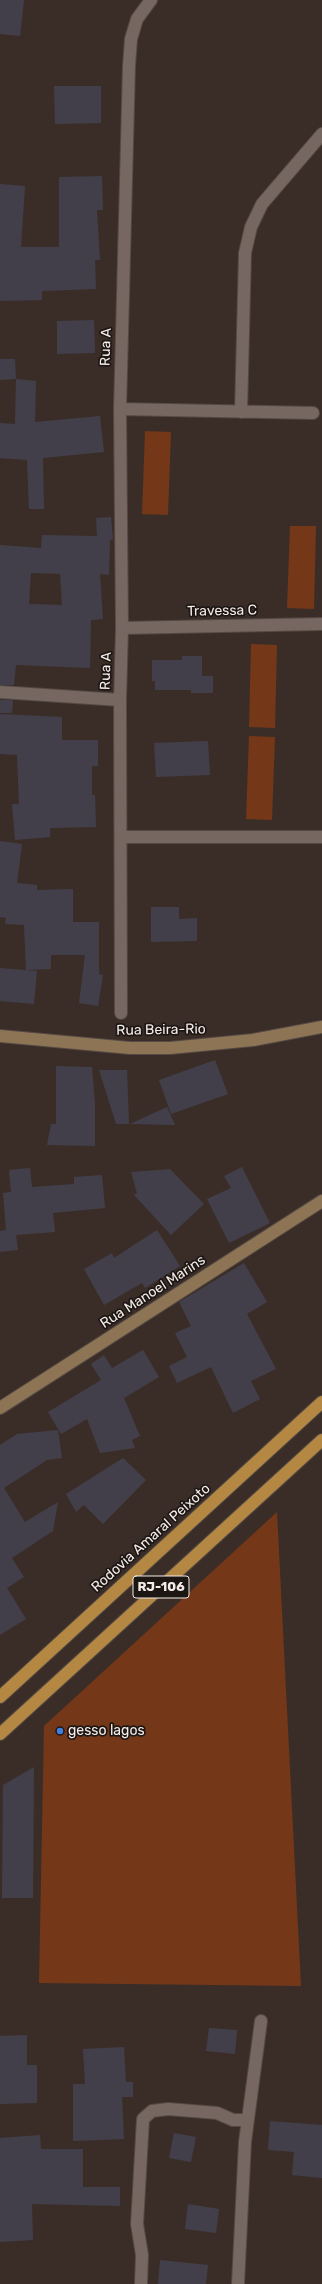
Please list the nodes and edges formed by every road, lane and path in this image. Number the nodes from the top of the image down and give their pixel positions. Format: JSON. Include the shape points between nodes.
{"nodes":[{"id":1,"x":151,"y":0,"type":"edge"},
{"id":2,"x":322,"y":134,"type":"edge"},
{"id":3,"x":120,"y":409,"type":"junction"},
{"id":4,"x":241,"y":412,"type":"junction"},
{"id":5,"x":313,"y":413,"type":"dead end"},
{"id":6,"x":322,"y":624,"type":"edge"},
{"id":7,"x":122,"y":628,"type":"junction"},
{"id":8,"x":0,"y":692,"type":"edge"},
{"id":9,"x":120,"y":700,"type":"junction"},
{"id":10,"x":121,"y":837,"type":"junction"},
{"id":11,"x":321,"y":837,"type":"dead end"},
{"id":12,"x":121,"y":1013,"type":"dead end"},
{"id":13,"x":322,"y":1027,"type":"edge"},
{"id":14,"x":0,"y":1036,"type":"edge"},
{"id":15,"x":322,"y":1201,"type":"edge"},
{"id":16,"x":322,"y":1402,"type":"edge"},
{"id":17,"x":0,"y":1408,"type":"edge"},
{"id":18,"x":322,"y":1440,"type":"edge"},
{"id":19,"x":5,"y":1688,"type":"edge"},
{"id":20,"x":0,"y":1697,"type":"edge"},
{"id":21,"x":0,"y":1734,"type":"edge"},
{"id":22,"x":261,"y":2021,"type":"dead end"},
{"id":23,"x":248,"y":2120,"type":"junction"},
{"id":24,"x":141,"y":2284,"type":"edge"},
{"id":25,"x":238,"y":2284,"type":"edge"}],
"edges":[{"from":1,"to":3,"type":"street","name":"Rua A","via":[[137,19],[131,39]]},
{"from":2,"to":4,"type":"street","via":[[262,204],[250,227],[245,253]]},
{"from":3,"to":4,"type":"street"},
{"from":3,"to":7,"type":"street","name":"Rua A"},
{"from":4,"to":5,"type":"street"},
{"from":6,"to":7,"type":"street","name":"Travessa C"},
{"from":7,"to":9,"type":"street","name":"Rua A"},
{"from":8,"to":9,"type":"street","name":"Rua A"},
{"from":9,"to":10,"type":"street","name":"Rua A"},
{"from":10,"to":11,"type":"street"},
{"from":10,"to":12,"type":"street","name":"Rua A"},
{"from":13,"to":14,"type":"main road","name":"Rua Beira-Rio","via":[[253,1040],[170,1048],[130,1048]]},
{"from":15,"to":17,"type":"main road","name":"Rua Manoel Marins"},
{"from":16,"to":19,"type":"highway","name":"Rodovia Amaral Peixoto","number":"RJ-106"},
{"from":18,"to":21,"type":"highway","number":"RJ-106"},
{"from":19,"to":20,"type":"highway","name":"Rodovia Amaral Peixoto","number":"RJ-106"},
{"from":22,"to":23,"type":"street"},
{"from":23,"to":24,"type":"street","via":[[233,2120],[217,2113],[168,2109],[152,2111],[143,2120],[137,2224],[142,2255]]},
{"from":23,"to":25,"type":"street"}]}
